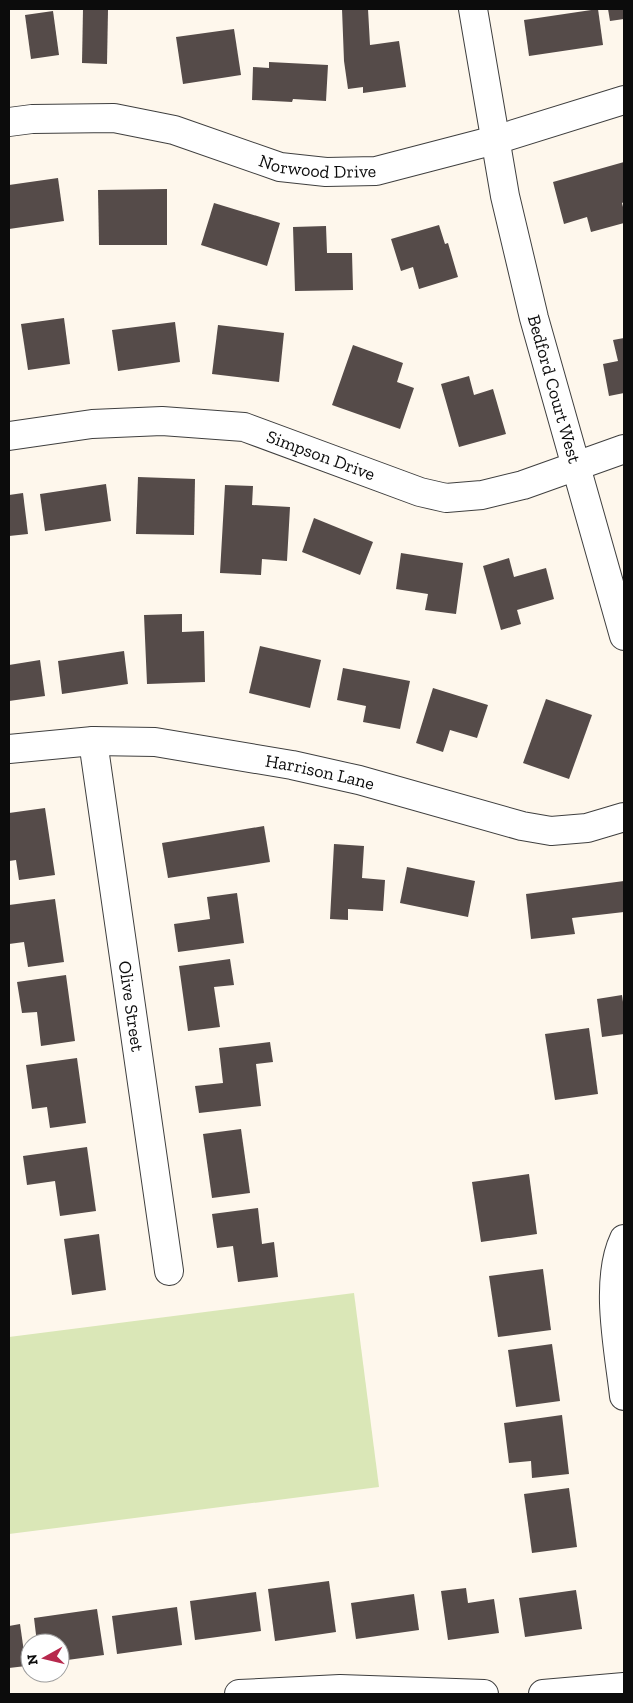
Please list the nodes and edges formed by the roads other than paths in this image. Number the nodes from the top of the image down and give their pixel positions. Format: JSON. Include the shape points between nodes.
{"nodes":[{"id":1,"x":473,"y":9,"type":"edge"},
{"id":2,"x":624,"y":100,"type":"edge"},
{"id":3,"x":9,"y":122,"type":"edge"},
{"id":4,"x":495,"y":140,"type":"junction"},
{"id":5,"x":9,"y":436,"type":"edge"},
{"id":6,"x":624,"y":449,"type":"edge"},
{"id":7,"x":576,"y":467,"type":"junction"},
{"id":8,"x":624,"y":636,"type":"edge"},
{"id":9,"x":93,"y":741,"type":"junction"},
{"id":10,"x":9,"y":749,"type":"edge"},
{"id":11,"x":624,"y":816,"type":"edge"},
{"id":12,"x":624,"y":1239,"type":"edge"},
{"id":13,"x":169,"y":1271,"type":"dead end"},
{"id":14,"x":624,"y":1396,"type":"edge"},
{"id":15,"x":624,"y":1687,"type":"edge"},
{"id":16,"x":239,"y":1694,"type":"edge"},
{"id":17,"x":484,"y":1694,"type":"edge"},
{"id":18,"x":543,"y":1694,"type":"edge"}],
"edges":[{"from":1,"to":4,"type":"street","name":"Bedford Court West"},
{"from":2,"to":4,"type":"street","name":"Norwood Drive"},
{"from":3,"to":4,"type":"street","name":"Norwood Drive","via":[[114,118],[174,130],[280,167],[326,172],[376,171]]},
{"from":4,"to":7,"type":"street","name":"Bedford Court West","via":[[530,299]]},
{"from":5,"to":7,"type":"street","name":"Simpson Drive","via":[[92,424],[162,421],[244,427],[420,492],[446,498],[482,495]]},
{"from":6,"to":7,"type":"street","name":"Simpson Drive"},
{"from":7,"to":8,"type":"street","name":"Bedford Court West"},
{"from":9,"to":10,"type":"street","name":"Harrison Lane"},
{"from":9,"to":11,"type":"street","name":"Harrison Lane","via":[[155,742],[292,765],[360,780],[522,826],[552,831],[587,828]]},
{"from":9,"to":13,"type":"street","name":"Olive Street"},
{"from":12,"to":14,"type":"street","via":[[614,1282],[614,1316]]},
{"from":15,"to":18,"type":"street"},
{"from":16,"to":17,"type":"street","via":[[340,1688]]}]}
